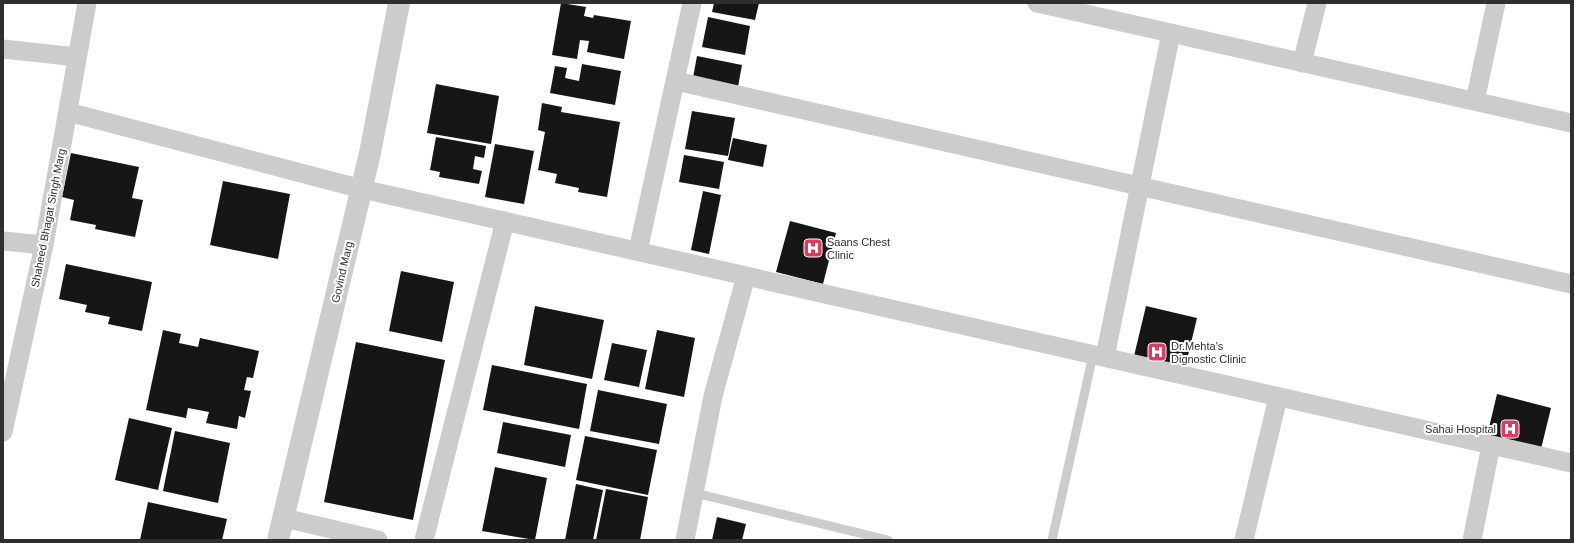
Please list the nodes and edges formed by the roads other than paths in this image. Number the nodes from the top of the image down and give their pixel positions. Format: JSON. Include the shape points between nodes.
{"nodes":[{"id":1,"x":87,"y":3,"type":"edge"},
{"id":2,"x":399,"y":3,"type":"edge"},
{"id":3,"x":692,"y":3,"type":"edge"},
{"id":4,"x":1037,"y":3,"type":"edge"},
{"id":5,"x":1317,"y":3,"type":"edge"},
{"id":6,"x":1496,"y":3,"type":"edge"},
{"id":7,"x":1056,"y":5,"type":"edge"},
{"id":8,"x":1171,"y":33,"type":"junction"},
{"id":9,"x":3,"y":49,"type":"edge"},
{"id":10,"x":77,"y":57,"type":"junction"},
{"id":11,"x":1302,"y":63,"type":"junction"},
{"id":12,"x":676,"y":81,"type":"junction"},
{"id":13,"x":1475,"y":101,"type":"junction"},
{"id":14,"x":68,"y":112,"type":"junction"},
{"id":15,"x":1571,"y":123,"type":"edge"},
{"id":16,"x":1140,"y":186,"type":"junction"},
{"id":17,"x":362,"y":189,"type":"junction"},
{"id":18,"x":505,"y":221,"type":"junction"},
{"id":19,"x":3,"y":241,"type":"edge"},
{"id":20,"x":44,"y":246,"type":"junction"},
{"id":21,"x":638,"y":251,"type":"junction"},
{"id":22,"x":746,"y":276,"type":"junction"},
{"id":23,"x":1571,"y":284,"type":"edge"},
{"id":24,"x":1099,"y":356,"type":"junction"},
{"id":25,"x":1278,"y":397,"type":"junction"},
{"id":26,"x":3,"y":432,"type":"edge"},
{"id":27,"x":1491,"y":445,"type":"junction"},
{"id":28,"x":1571,"y":463,"type":"edge"},
{"id":29,"x":695,"y":493,"type":"junction"},
{"id":30,"x":284,"y":518,"type":"junction"},
{"id":31,"x":278,"y":540,"type":"edge"},
{"id":32,"x":378,"y":540,"type":"edge"},
{"id":33,"x":424,"y":540,"type":"edge"},
{"id":34,"x":685,"y":540,"type":"edge"},
{"id":35,"x":888,"y":540,"type":"edge"},
{"id":36,"x":1052,"y":540,"type":"edge"},
{"id":37,"x":1244,"y":540,"type":"edge"},
{"id":38,"x":1472,"y":540,"type":"edge"}],
"edges":[{"from":1,"to":10,"type":"street","name":"Shaheed Bhagat Singh Marg"},
{"from":2,"to":17,"type":"street","name":"Govind Marg"},
{"from":3,"to":12,"type":"street"},
{"from":4,"to":7,"type":"street"},
{"from":5,"to":11,"type":"street"},
{"from":6,"to":13,"type":"street"},
{"from":7,"to":8,"type":"street"},
{"from":8,"to":11,"type":"street"},
{"from":8,"to":16,"type":"street"},
{"from":9,"to":10,"type":"street"},
{"from":10,"to":14,"type":"street","name":"Shaheed Bhagat Singh Marg"},
{"from":11,"to":13,"type":"street"},
{"from":12,"to":16,"type":"street"},
{"from":12,"to":21,"type":"street"},
{"from":13,"to":15,"type":"street"},
{"from":14,"to":17,"type":"street"},
{"from":14,"to":20,"type":"street","name":"Shaheed Bhagat Singh Marg"},
{"from":16,"to":23,"type":"street"},
{"from":16,"to":24,"type":"street"},
{"from":17,"to":18,"type":"street"},
{"from":17,"to":30,"type":"street","name":"Govind Marg"},
{"from":18,"to":21,"type":"street"},
{"from":18,"to":33,"type":"street"},
{"from":19,"to":20,"type":"street"},
{"from":20,"to":26,"type":"street","name":"Shaheed Bhagat Singh Marg"},
{"from":21,"to":22,"type":"street"},
{"from":22,"to":24,"type":"street"},
{"from":22,"to":29,"type":"street","via":[[713,396]]},
{"from":24,"to":25,"type":"street"},
{"from":24,"to":36,"type":"lane"},
{"from":25,"to":27,"type":"street"},
{"from":25,"to":37,"type":"street"},
{"from":27,"to":28,"type":"street"},
{"from":27,"to":38,"type":"street"},
{"from":29,"to":34,"type":"street"},
{"from":29,"to":35,"type":"lane"},
{"from":30,"to":31,"type":"street","name":"Govind Marg"},
{"from":30,"to":32,"type":"street"}]}
